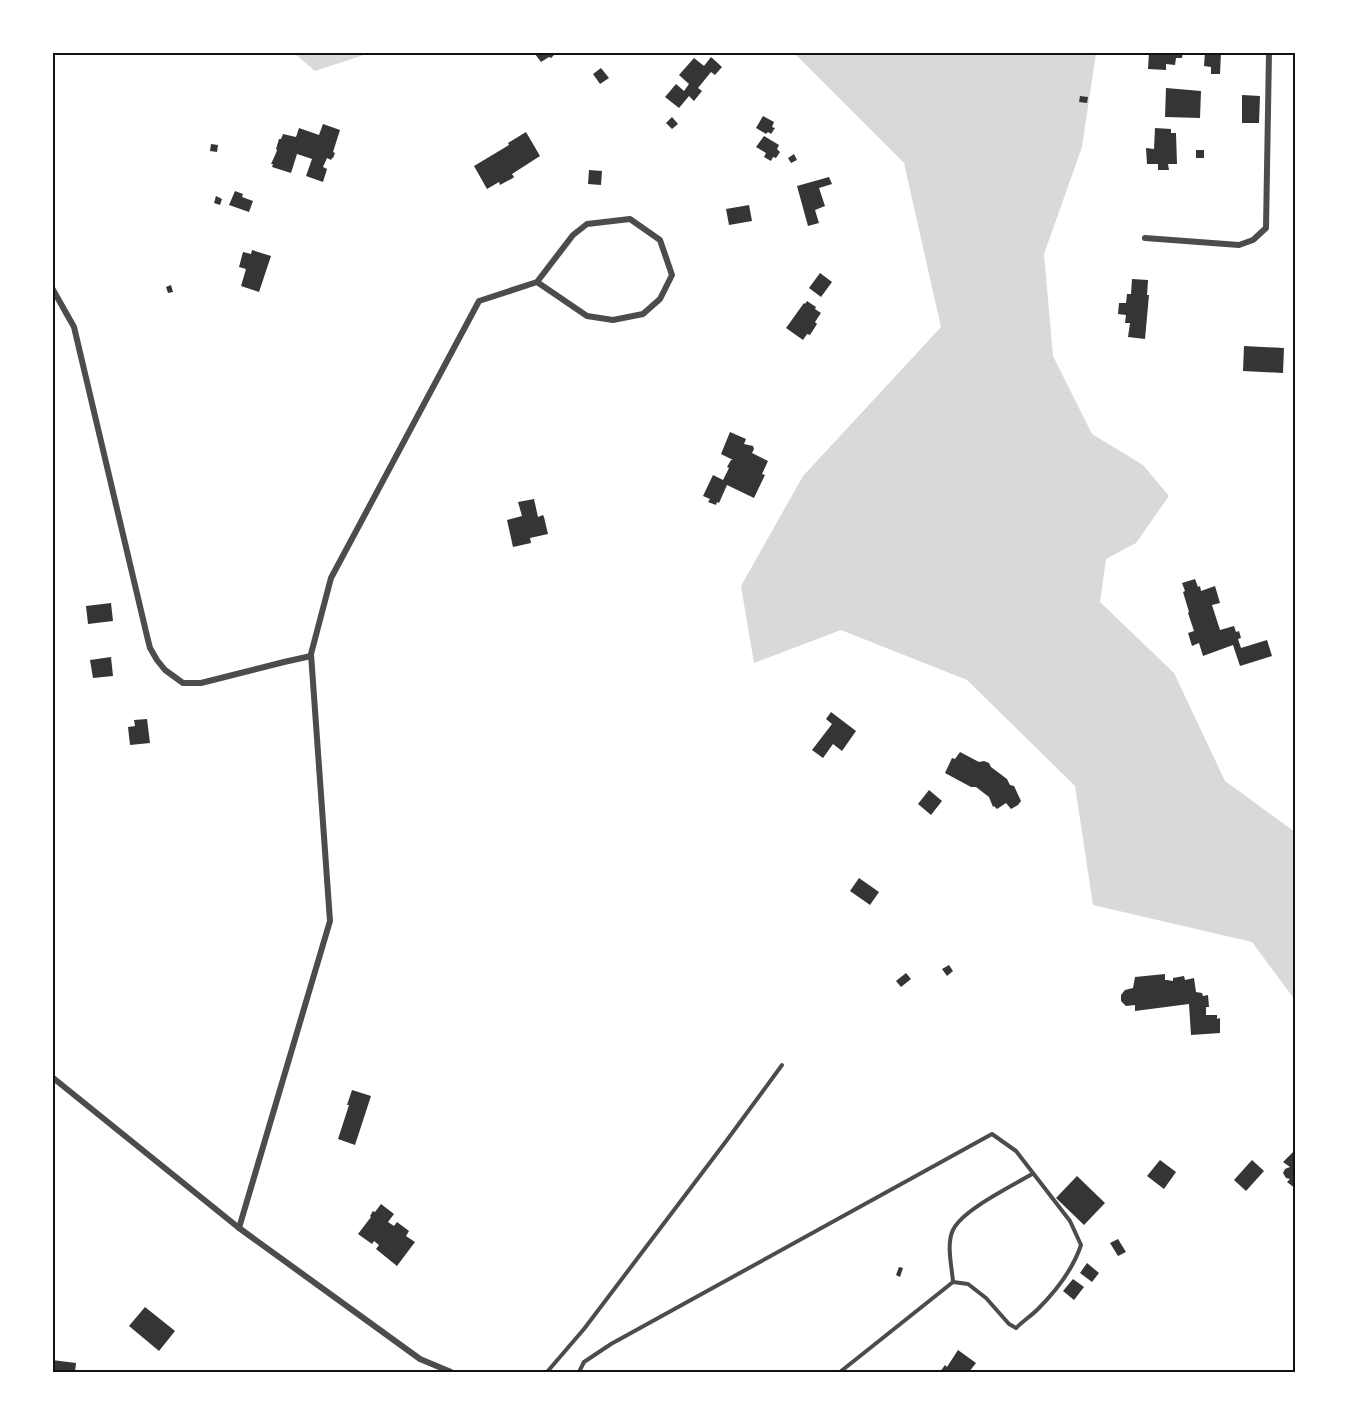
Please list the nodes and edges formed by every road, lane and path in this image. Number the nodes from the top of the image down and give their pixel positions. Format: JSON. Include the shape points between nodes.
{"nodes":[{"id":1,"x":1269,"y":52,"type":"edge"},
{"id":2,"x":1145,"y":238,"type":"dead end"},
{"id":3,"x":537,"y":282,"type":"junction"},
{"id":4,"x":52,"y":288,"type":"edge"},
{"id":5,"x":311,"y":656,"type":"junction"},
{"id":6,"x":782,"y":1065,"type":"dead end"},
{"id":7,"x":52,"y":1077,"type":"edge"},
{"id":8,"x":1032,"y":1174,"type":"junction"},
{"id":9,"x":239,"y":1228,"type":"junction"},
{"id":10,"x":953,"y":1282,"type":"junction"},
{"id":11,"x":451,"y":1372,"type":"edge"},
{"id":12,"x":547,"y":1372,"type":"edge"},
{"id":13,"x":579,"y":1372,"type":"edge"},
{"id":14,"x":840,"y":1372,"type":"edge"}],
"edges":[{"from":1,"to":2,"type":"street","via":[[1266,228],[1253,240],[1239,245]]},
{"from":3,"to":3,"type":"street","via":[[587,316],[613,320],[643,314],[660,299],[672,275],[660,240],[630,219],[587,224],[573,235]]},
{"from":3,"to":5,"type":"street","via":[[479,301],[331,578]]},
{"from":4,"to":5,"type":"street","via":[[74,327],[147,636],[157,660],[183,682],[201,683]]},
{"from":5,"to":9,"type":"street","via":[[330,921]]},
{"from":6,"to":12,"type":"lane","via":[[584,1329]]},
{"from":7,"to":9,"type":"street"},
{"from":8,"to":10,"type":"lane","via":[[964,1216],[952,1231]]},
{"from":8,"to":10,"type":"lane","via":[[1070,1221],[1081,1245],[1068,1273],[1038,1310],[1016,1328],[968,1284]]},
{"from":8,"to":13,"type":"lane","via":[[1016,1151],[992,1134],[611,1344],[584,1362]]},
{"from":9,"to":11,"type":"street","via":[[420,1359]]},
{"from":10,"to":14,"type":"lane"}]}
